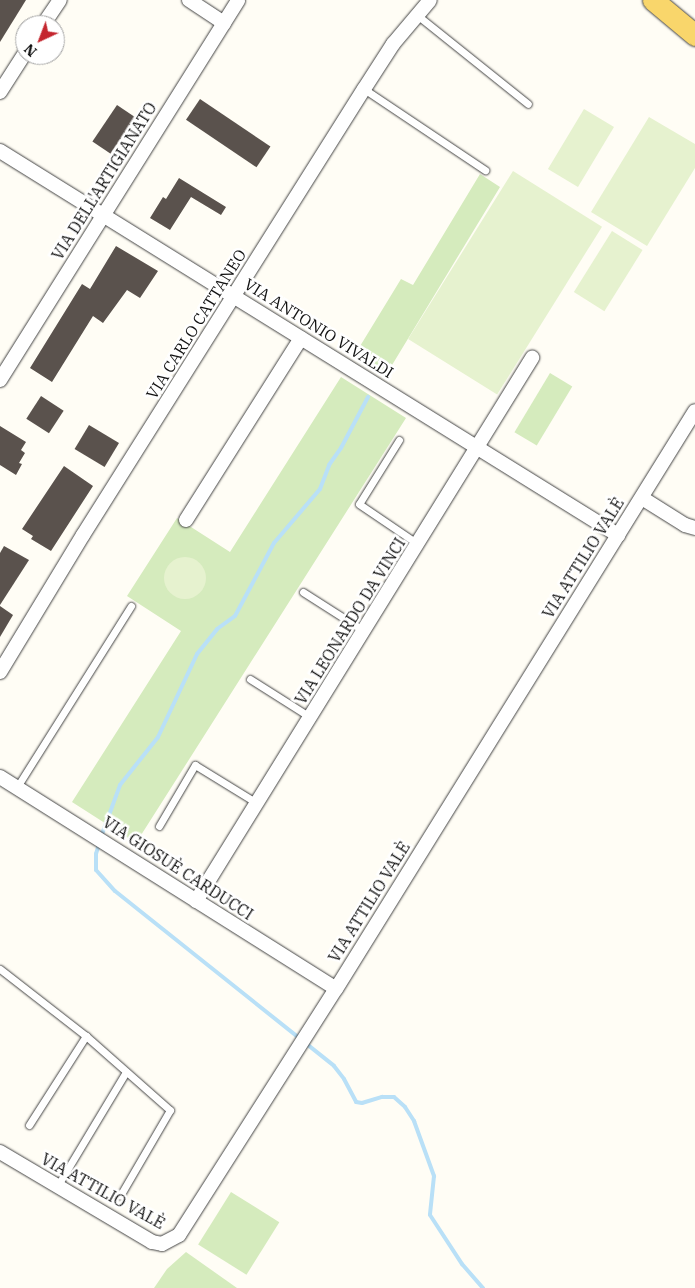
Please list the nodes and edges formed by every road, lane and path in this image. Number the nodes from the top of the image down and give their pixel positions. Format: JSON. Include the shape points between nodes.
{"nodes":[{"id":1,"x":60,"y":0,"type":"edge"},
{"id":2,"x":189,"y":0,"type":"edge"},
{"id":3,"x":238,"y":0,"type":"edge"},
{"id":4,"x":430,"y":0,"type":"edge"},
{"id":5,"x":653,"y":0,"type":"edge"},
{"id":6,"x":50,"y":15,"type":"edge"},
{"id":7,"x":416,"y":15,"type":"junction"},
{"id":8,"x":224,"y":23,"type":"junction"},
{"id":9,"x":695,"y":35,"type":"edge"},
{"id":10,"x":17,"y":65,"type":"edge"},
{"id":11,"x":364,"y":89,"type":"junction"},
{"id":12,"x":0,"y":92,"type":"edge"},
{"id":13,"x":528,"y":104,"type":"dead end"},
{"id":14,"x":0,"y":151,"type":"edge"},
{"id":15,"x":486,"y":170,"type":"dead end"},
{"id":16,"x":103,"y":215,"type":"junction"},
{"id":17,"x":235,"y":296,"type":"junction"},
{"id":18,"x":301,"y":338,"type":"junction"},
{"id":19,"x":532,"y":358,"type":"dead end"},
{"id":20,"x":0,"y":380,"type":"edge"},
{"id":21,"x":695,"y":411,"type":"edge"},
{"id":22,"x":400,"y":440,"type":"dead end"},
{"id":23,"x":478,"y":447,"type":"junction"},
{"id":24,"x":642,"y":498,"type":"junction"},
{"id":25,"x":186,"y":520,"type":"dead end"},
{"id":26,"x":695,"y":528,"type":"edge"},
{"id":27,"x":618,"y":534,"type":"junction"},
{"id":28,"x":418,"y":544,"type":"junction"},
{"id":29,"x":303,"y":592,"type":"dead end"},
{"id":30,"x":131,"y":606,"type":"dead end"},
{"id":31,"x":364,"y":632,"type":"junction"},
{"id":32,"x":0,"y":672,"type":"edge"},
{"id":33,"x":250,"y":679,"type":"dead end"},
{"id":34,"x":311,"y":717,"type":"junction"},
{"id":35,"x":0,"y":777,"type":"edge"},
{"id":36,"x":16,"y":787,"type":"junction"},
{"id":37,"x":257,"y":803,"type":"junction"},
{"id":38,"x":159,"y":826,"type":"dead end"},
{"id":39,"x":196,"y":901,"type":"junction"},
{"id":40,"x":0,"y":970,"type":"edge"},
{"id":41,"x":336,"y":989,"type":"junction"},
{"id":42,"x":86,"y":1036,"type":"junction"},
{"id":43,"x":126,"y":1072,"type":"junction"},
{"id":44,"x":29,"y":1125,"type":"dead end"},
{"id":45,"x":0,"y":1152,"type":"edge"},
{"id":46,"x":58,"y":1185,"type":"junction"},
{"id":47,"x":120,"y":1196,"type":"dead end"}],
"edges":[{"from":1,"to":6,"type":"street"},
{"from":2,"to":8,"type":"street"},
{"from":3,"to":8,"type":"street","name":"VIA DELL'ARTIGIANATO"},
{"from":4,"to":7,"type":"street","name":"VIA CARLO CATTANEO"},
{"from":5,"to":9,"type":"main road"},
{"from":7,"to":11,"type":"street","name":"VIA CARLO CATTANEO"},
{"from":7,"to":13,"type":"lane"},
{"from":8,"to":16,"type":"street","name":"VIA DELL'ARTIGIANATO"},
{"from":10,"to":12,"type":"street"},
{"from":11,"to":15,"type":"lane"},
{"from":11,"to":17,"type":"street","name":"VIA CARLO CATTANEO"},
{"from":14,"to":16,"type":"street","name":"VIA ANTONIO VIVALDI"},
{"from":16,"to":17,"type":"street","name":"VIA ANTONIO VIVALDI"},
{"from":16,"to":20,"type":"street","name":"VIA DELL'ARTIGIANATO"},
{"from":17,"to":18,"type":"street","name":"VIA ANTONIO VIVALDI"},
{"from":17,"to":32,"type":"street","name":"VIA CARLO CATTANEO"},
{"from":18,"to":23,"type":"street","name":"VIA ANTONIO VIVALDI"},
{"from":18,"to":25,"type":"street"},
{"from":19,"to":23,"type":"street","name":"VIA LEONARDO DA VINCI"},
{"from":21,"to":24,"type":"street","name":"VIA ATTILIO VALÈ"},
{"from":22,"to":28,"type":"lane","via":[[359,504]]},
{"from":23,"to":27,"type":"street","name":"VIA ANTONIO VIVALDI"},
{"from":23,"to":28,"type":"street","name":"VIA LEONARDO DA VINCI"},
{"from":24,"to":26,"type":"street"},
{"from":24,"to":27,"type":"street","name":"VIA ATTILIO VALÈ"},
{"from":27,"to":41,"type":"street","name":"VIA ATTILIO VALÈ"},
{"from":28,"to":31,"type":"street","name":"VIA LEONARDO DA VINCI"},
{"from":29,"to":31,"type":"lane"},
{"from":30,"to":36,"type":"lane"},
{"from":31,"to":34,"type":"street","name":"VIA LEONARDO DA VINCI"},
{"from":33,"to":34,"type":"lane"},
{"from":34,"to":37,"type":"street","name":"VIA LEONARDO DA VINCI"},
{"from":35,"to":36,"type":"street","name":"VIA GIOSUÈ CARDUCCI"},
{"from":36,"to":39,"type":"street","name":"VIA GIOSUÈ CARDUCCI"},
{"from":37,"to":38,"type":"lane","via":[[195,765]]},
{"from":37,"to":39,"type":"street","name":"VIA LEONARDO DA VINCI"},
{"from":39,"to":41,"type":"street","name":"VIA GIOSUÈ CARDUCCI"},
{"from":40,"to":42,"type":"lane"},
{"from":41,"to":46,"type":"street","name":"VIA ATTILIO VALÈ","via":[[185,1227],[172,1240],[162,1244],[152,1242]]},
{"from":42,"to":43,"type":"lane"},
{"from":42,"to":44,"type":"lane"},
{"from":43,"to":46,"type":"lane"},
{"from":43,"to":47,"type":"lane","via":[[170,1110]]},
{"from":45,"to":46,"type":"street","name":"VIA ATTILIO VALÈ"}]}
